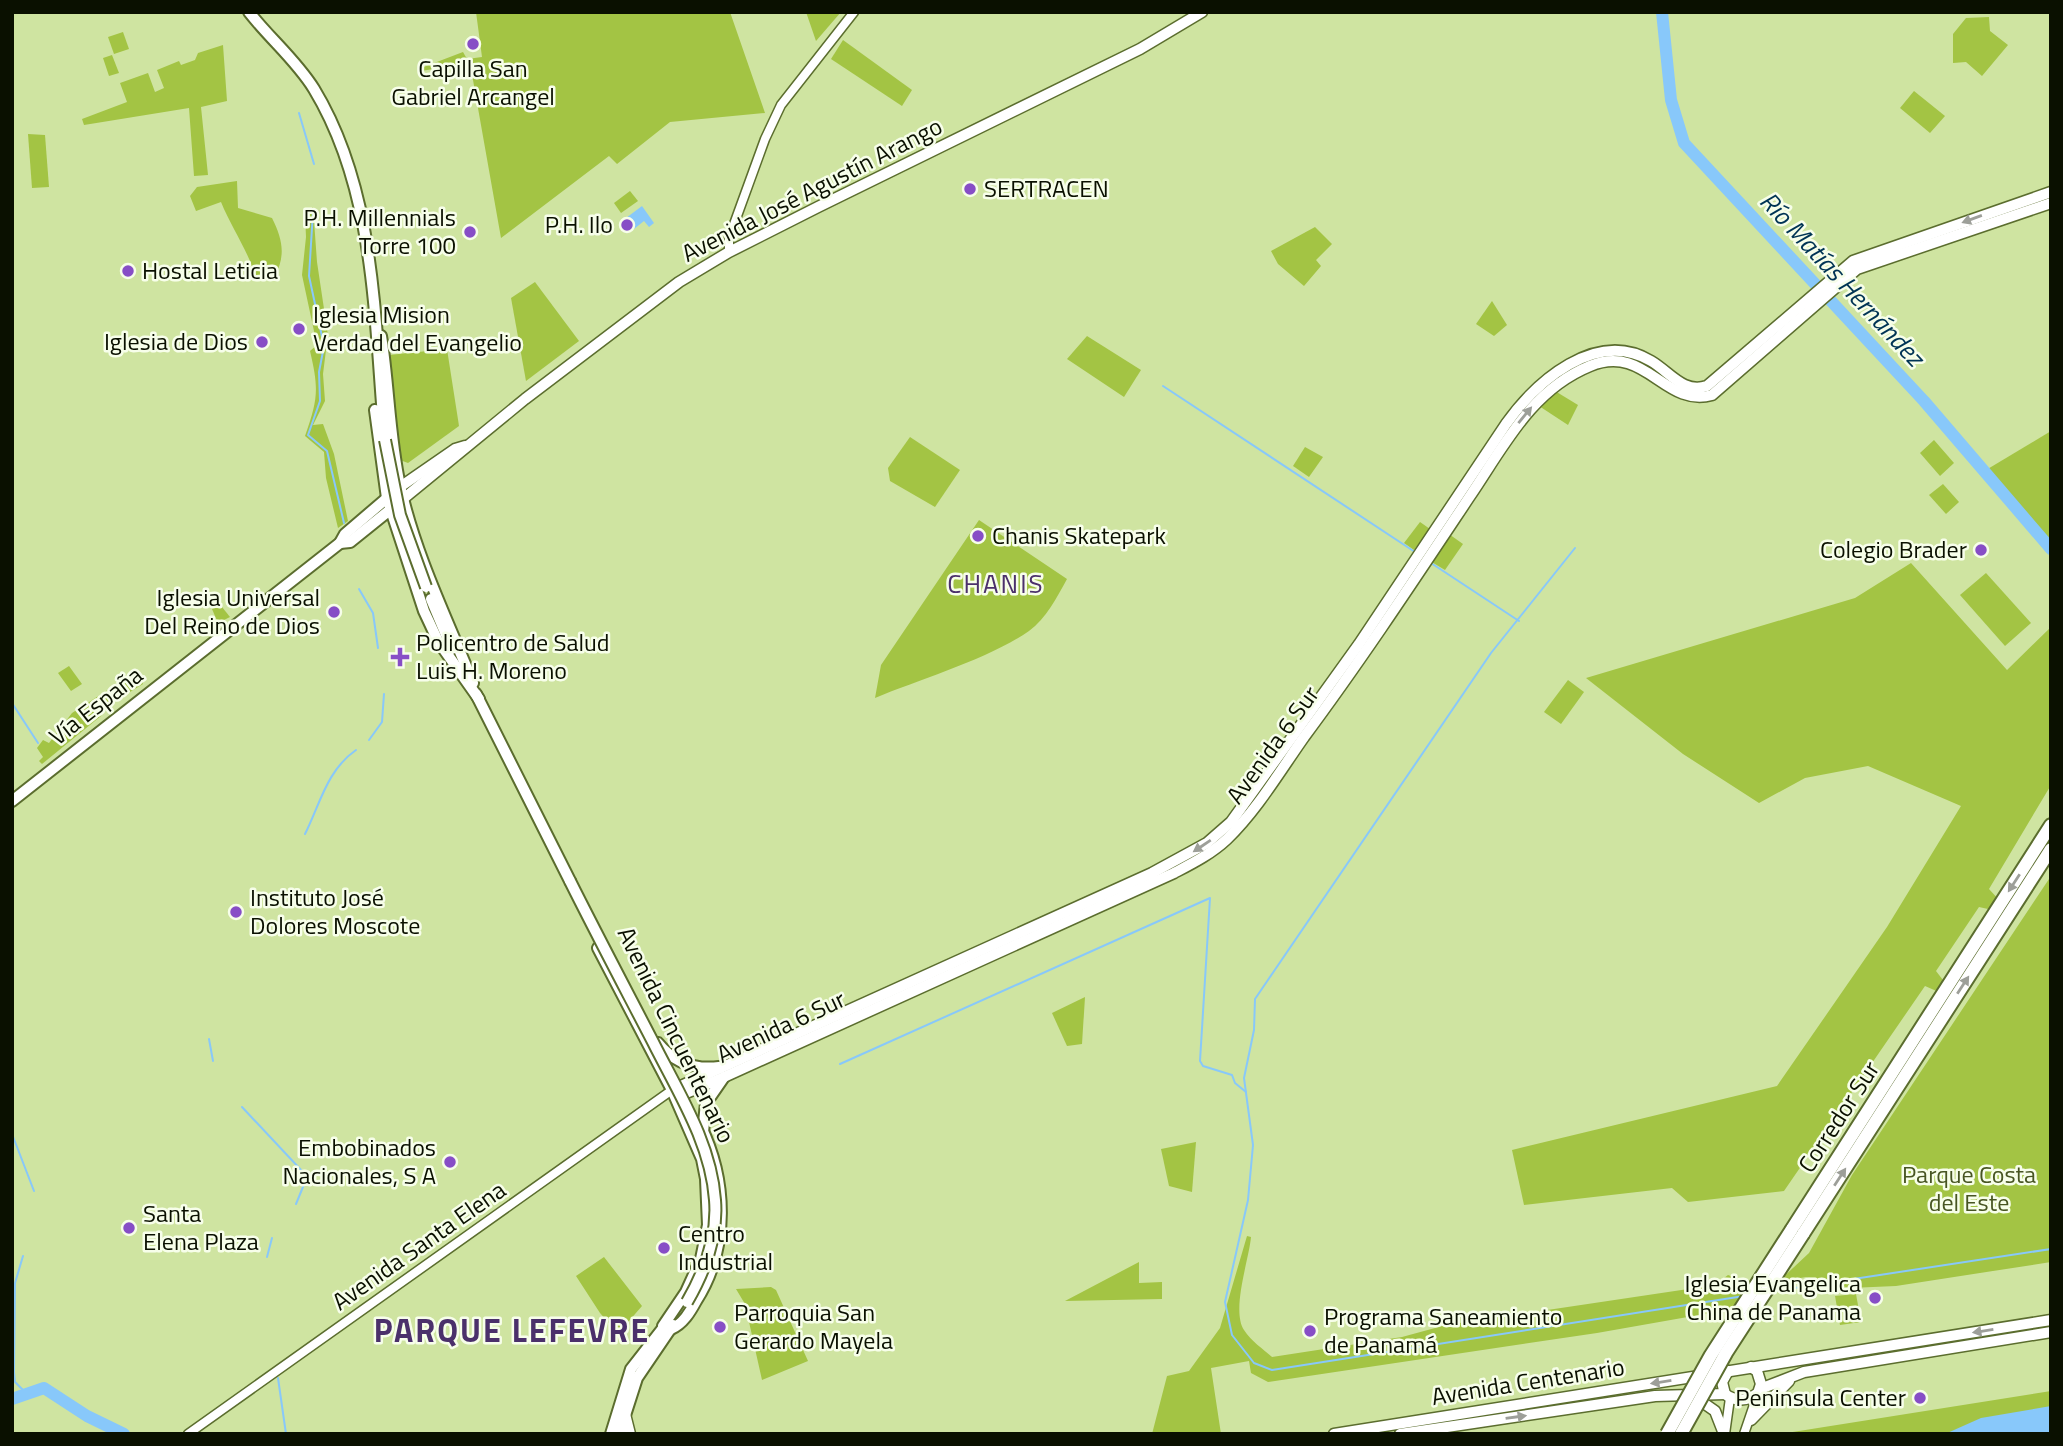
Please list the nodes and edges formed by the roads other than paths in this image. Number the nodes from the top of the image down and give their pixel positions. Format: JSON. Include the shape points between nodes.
{"nodes":[{"id":1,"x":249,"y":12,"type":"edge"},
{"id":2,"x":853,"y":12,"type":"edge"},
{"id":3,"x":1202,"y":12,"type":"edge"},
{"id":4,"x":2051,"y":192,"type":"edge"},
{"id":5,"x":2051,"y":203,"type":"edge"},
{"id":6,"x":729,"y":252,"type":"junction"},
{"id":7,"x":1846,"y":271,"type":"junction"},
{"id":8,"x":371,"y":296,"type":"junction"},
{"id":9,"x":466,"y":446,"type":"junction"},
{"id":10,"x":400,"y":487,"type":"junction"},
{"id":11,"x":403,"y":499,"type":"junction"},
{"id":12,"x":389,"y":504,"type":"junction"},
{"id":13,"x":367,"y":528,"type":"junction"},
{"id":14,"x":397,"y":532,"type":"junction"},
{"id":15,"x":340,"y":543,"type":"junction"},
{"id":16,"x":479,"y":699,"type":"junction"},
{"id":17,"x":12,"y":801,"type":"edge"},
{"id":18,"x":2051,"y":825,"type":"edge"},
{"id":19,"x":2051,"y":849,"type":"edge"},
{"id":20,"x":569,"y":880,"type":"junction"},
{"id":21,"x":658,"y":1043,"type":"junction"},
{"id":22,"x":722,"y":1072,"type":"junction"},
{"id":23,"x":678,"y":1090,"type":"junction"},
{"id":24,"x":703,"y":1132,"type":"junction"},
{"id":25,"x":706,"y":1179,"type":"junction"},
{"id":26,"x":719,"y":1183,"type":"junction"},
{"id":27,"x":1798,"y":1231,"type":"junction"},
{"id":28,"x":2051,"y":1320,"type":"edge"},
{"id":29,"x":667,"y":1327,"type":"junction"},
{"id":30,"x":2051,"y":1332,"type":"edge"},
{"id":31,"x":1904,"y":1343,"type":"junction"},
{"id":32,"x":1853,"y":1351,"type":"junction"},
{"id":33,"x":1905,"y":1355,"type":"junction"},
{"id":34,"x":1854,"y":1363,"type":"junction"},
{"id":35,"x":1751,"y":1367,"type":"junction"},
{"id":36,"x":1728,"y":1371,"type":"junction"},
{"id":37,"x":1804,"y":1371,"type":"junction"},
{"id":38,"x":1610,"y":1390,"type":"junction"},
{"id":39,"x":1759,"y":1391,"type":"junction"},
{"id":40,"x":1677,"y":1393,"type":"junction"},
{"id":41,"x":1728,"y":1396,"type":"junction"},
{"id":42,"x":1555,"y":1399,"type":"junction"},
{"id":43,"x":1612,"y":1402,"type":"junction"},
{"id":44,"x":1556,"y":1411,"type":"junction"},
{"id":45,"x":625,"y":1412,"type":"junction"},
{"id":46,"x":1751,"y":1420,"type":"junction"},
{"id":47,"x":1382,"y":1426,"type":"junction"},
{"id":48,"x":189,"y":1433,"type":"edge"},
{"id":49,"x":1341,"y":1433,"type":"edge"},
{"id":50,"x":611,"y":1434,"type":"edge"},
{"id":51,"x":619,"y":1434,"type":"edge"},
{"id":52,"x":630,"y":1434,"type":"edge"},
{"id":53,"x":1366,"y":1434,"type":"edge"},
{"id":54,"x":1400,"y":1434,"type":"edge"},
{"id":55,"x":1667,"y":1434,"type":"edge"},
{"id":56,"x":1681,"y":1434,"type":"edge"},
{"id":57,"x":1725,"y":1434,"type":"edge"},
{"id":58,"x":1744,"y":1434,"type":"edge"}],
"edges":[{"from":1,"to":8,"type":"main road","name":"Avenida Cincuentenario","via":[[291,57],[332,122],[356,191]]},
{"from":2,"to":6,"type":"street","via":[[781,105],[733,226]]},
{"from":3,"to":6,"type":"main road","name":"Avenida José Agustín Arango","via":[[1140,49]]},
{"from":4,"to":7,"type":"main road","one_way":true,"via":[[1853,261]]},
{"from":5,"to":7,"type":"main road"},
{"from":6,"to":9,"type":"main road","name":"Avenida José Agustín Arango","via":[[634,314]]},
{"from":7,"to":22,"type":"main road","name":"Avenida 6 Sur","via":[[1707,386],[1684,386],[1650,360],[1619,351],[1584,358],[1532,391],[1239,811],[1207,843],[1152,873]]},
{"from":8,"to":10,"type":"main road","via":[[378,315]]},
{"from":8,"to":12,"type":"main road","via":[[368,316],[376,432]]},
{"from":8,"to":16,"type":"main road","name":"Avenida Cincuentenario","bridge":true,"via":[[385,440],[400,515],[458,663]]},
{"from":9,"to":10,"type":"main road","name":"Avenida José Agustín Arango"},
{"from":9,"to":11,"type":"main road","name":"Avenida José Agustín Arango"},
{"from":10,"to":11,"type":"main road"},
{"from":10,"to":12,"type":"main road","name":"Vía España"},
{"from":11,"to":12,"type":"main road","name":"Vía España"},
{"from":11,"to":16,"type":"main road"},
{"from":12,"to":13,"type":"main road","name":"Vía España"},
{"from":12,"to":14,"type":"main road"},
{"from":12,"to":15,"type":"main road","name":"Vía España","via":[[345,534]]},
{"from":13,"to":14,"type":"main road","via":[[386,525]]},
{"from":13,"to":15,"type":"main road","name":"Vía España","via":[[350,542]]},
{"from":14,"to":16,"type":"main road","via":[[438,641]]},
{"from":15,"to":17,"type":"main road","name":"Vía España"},
{"from":16,"to":20,"type":"main road","name":"Avenida Cincuentenario"},
{"from":18,"to":27,"type":"highway","name":"Corredor Sur","one_way":true},
{"from":27,"to":19,"type":"highway","name":"Corredor Sur","one_way":true},
{"from":20,"to":21,"type":"main road","name":"Avenida Cincuentenario","via":[[580,891]]},
{"from":20,"to":23,"type":"main road","name":"Avenida Cincuentenario","via":[[572,895]]},
{"from":20,"to":29,"type":"main road","name":"Avenida Cincuentenario","bridge":true,"via":[[708,1157],[715,1203],[707,1261],[687,1302]]},
{"from":21,"to":22,"type":"main road","via":[[684,1064]]},
{"from":21,"to":23,"type":"main road","name":"Avenida Cincuentenario"},
{"from":22,"to":23,"type":"main road","name":"Avenida 6 Sur"},
{"from":22,"to":24,"type":"main road","via":[[706,1103]]},
{"from":23,"to":24,"type":"main road","name":"Avenida Cincuentenario"},
{"from":23,"to":25,"type":"main road","name":"Avenida Cincuentenario"},
{"from":23,"to":48,"type":"street","name":"Avenida Santa Elena"},
{"from":24,"to":26,"type":"main road","name":"Avenida Cincuentenario"},
{"from":25,"to":26,"type":"main road"},
{"from":25,"to":29,"type":"main road","name":"Avenida Cincuentenario","via":[[708,1225],[701,1259]]},
{"from":26,"to":29,"type":"main road","name":"Avenida Cincuentenario","via":[[720,1226],[713,1264],[698,1299],[677,1326]]},
{"from":27,"to":55,"type":"highway","name":"Corredor Sur","bridge":true,"via":[[1711,1355]]},
{"from":27,"to":56,"type":"highway","name":"Corredor Sur","bridge":true},
{"from":28,"to":31,"type":"main road","one_way":true},
{"from":29,"to":45,"type":"main road","name":"Avenida Cincuentenario","via":[[637,1378]]},
{"from":29,"to":50,"type":"main road","name":"Avenida Cincuentenario","via":[[631,1370]]},
{"from":30,"to":33,"type":"main road"},
{"from":31,"to":32,"type":"main road"},
{"from":31,"to":33,"type":"main road"},
{"from":32,"to":34,"type":"main road"},
{"from":32,"to":35,"type":"main road"},
{"from":33,"to":34,"type":"main road"},
{"from":34,"to":37,"type":"main road"},
{"from":35,"to":36,"type":"main road"},
{"from":35,"to":39,"type":"main road","via":[[1760,1377]]},
{"from":36,"to":38,"type":"main road","name":"Avenida Centenario","one_way":true},
{"from":36,"to":41,"type":"main road","via":[[1722,1382]]},
{"from":37,"to":39,"type":"main road"},
{"from":37,"to":46,"type":"main road","via":[[1780,1387]]},
{"from":38,"to":42,"type":"main road","name":"Avenida Centenario"},
{"from":38,"to":43,"type":"main road"},
{"from":39,"to":41,"type":"main road","via":[[1746,1399]]},
{"from":39,"to":46,"type":"street"},
{"from":40,"to":41,"type":"main road","name":"Avenida Centenario"},
{"from":40,"to":43,"type":"main road","name":"Avenida Centenario"},
{"from":40,"to":57,"type":"main road","via":[[1707,1404],[1721,1420]]},
{"from":41,"to":57,"type":"street"},
{"from":42,"to":44,"type":"main road"},
{"from":42,"to":47,"type":"main road","name":"Avenida Centenario"},
{"from":43,"to":44,"type":"main road","name":"Avenida Centenario"},
{"from":54,"to":44,"type":"main road","name":"Avenida Centenario","one_way":true},
{"from":45,"to":51,"type":"main road","name":"Avenida Cincuentenario"},
{"from":45,"to":52,"type":"main road"},
{"from":46,"to":58,"type":"street"},
{"from":47,"to":49,"type":"main road","name":"Avenida Centenario"},
{"from":47,"to":53,"type":"main road"}]}
